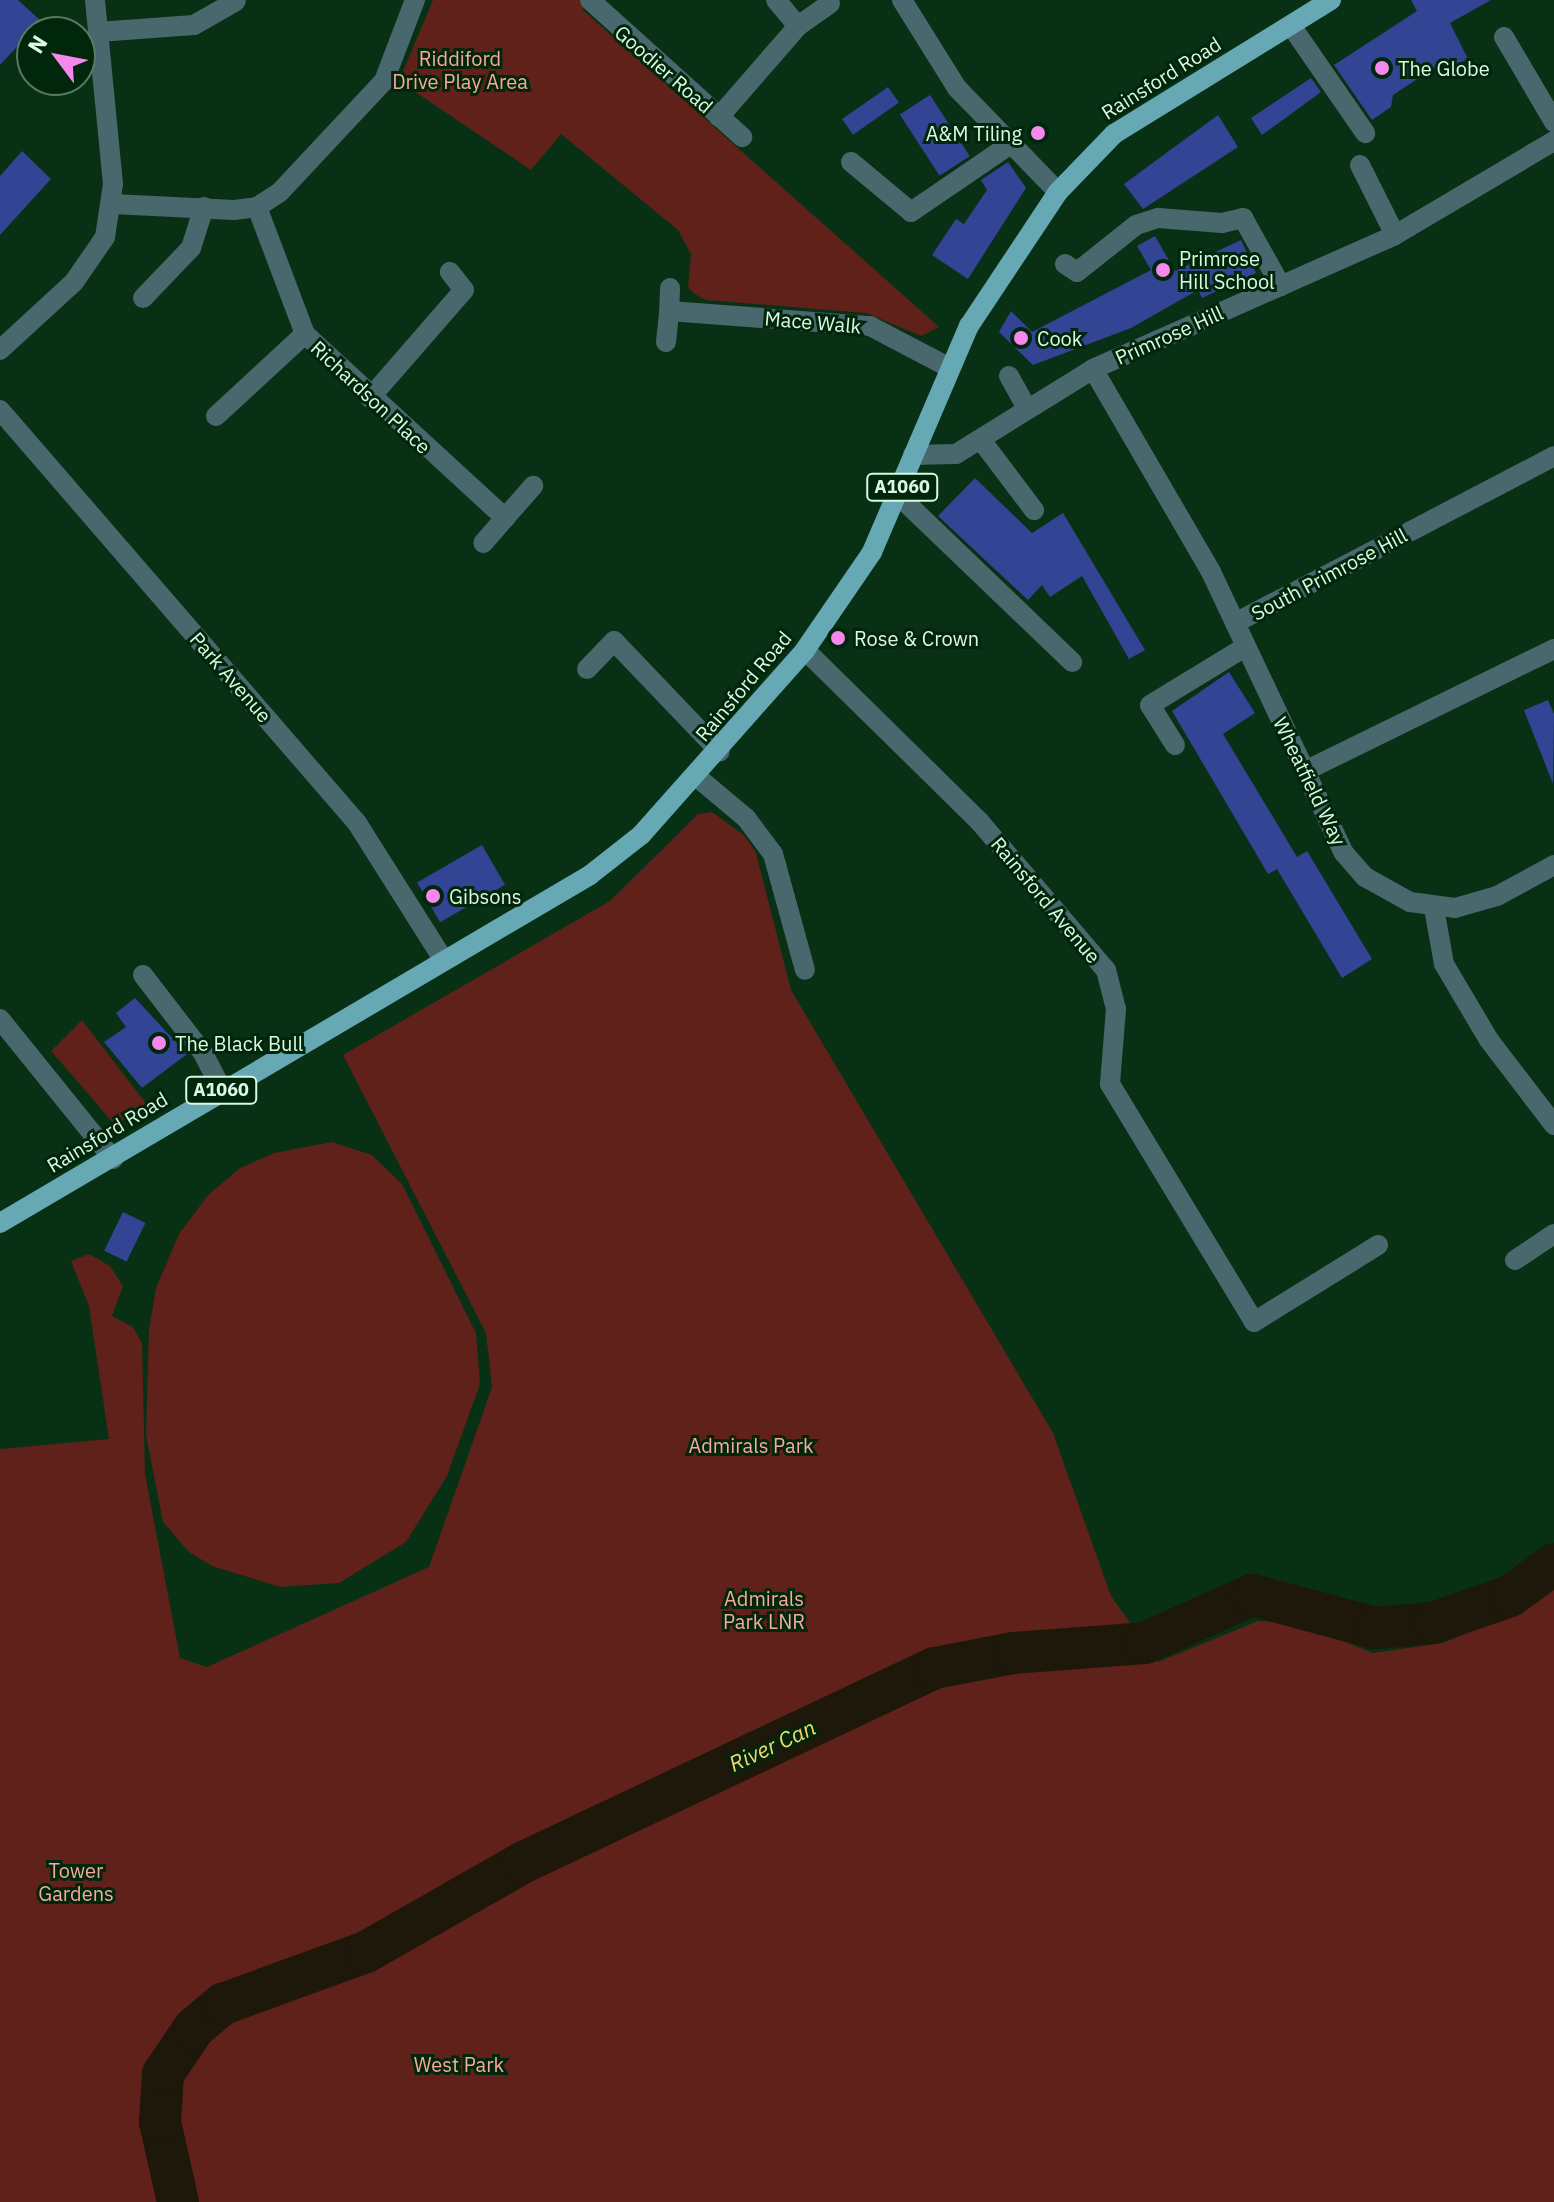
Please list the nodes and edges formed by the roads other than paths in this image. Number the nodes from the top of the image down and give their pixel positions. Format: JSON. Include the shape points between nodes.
{"nodes":[{"id":1,"x":95,"y":0,"type":"edge"},
{"id":2,"x":415,"y":0,"type":"edge"},
{"id":3,"x":590,"y":0,"type":"edge"},
{"id":4,"x":776,"y":0,"type":"edge"},
{"id":5,"x":902,"y":0,"type":"edge"},
{"id":6,"x":1331,"y":0,"type":"edge"},
{"id":7,"x":236,"y":1,"type":"edge"},
{"id":8,"x":830,"y":4,"type":"dead end"},
{"id":9,"x":798,"y":26,"type":"junction"},
{"id":10,"x":1292,"y":27,"type":"junction"},
{"id":11,"x":98,"y":32,"type":"junction"},
{"id":12,"x":1504,"y":37,"type":"dead end"},
{"id":13,"x":719,"y":117,"type":"junction"},
{"id":14,"x":1554,"y":122,"type":"edge"},
{"id":15,"x":1365,"y":133,"type":"dead end"},
{"id":16,"x":742,"y":137,"type":"dead end"},
{"id":17,"x":1554,"y":141,"type":"edge"},
{"id":18,"x":1012,"y":143,"type":"junction"},
{"id":19,"x":851,"y":162,"type":"dead end"},
{"id":20,"x":1360,"y":165,"type":"dead end"},
{"id":21,"x":1058,"y":192,"type":"junction"},
{"id":22,"x":113,"y":204,"type":"junction"},
{"id":23,"x":204,"y":207,"type":"junction"},
{"id":24,"x":257,"y":207,"type":"junction"},
{"id":25,"x":1395,"y":235,"type":"junction"},
{"id":26,"x":1065,"y":264,"type":"dead end"},
{"id":27,"x":450,"y":272,"type":"dead end"},
{"id":28,"x":1281,"y":286,"type":"junction"},
{"id":29,"x":670,"y":288,"type":"dead end"},
{"id":30,"x":143,"y":298,"type":"dead end"},
{"id":31,"x":669,"y":311,"type":"junction"},
{"id":32,"x":305,"y":334,"type":"junction"},
{"id":33,"x":666,"y":342,"type":"dead end"},
{"id":34,"x":0,"y":350,"type":"edge"},
{"id":35,"x":948,"y":367,"type":"junction"},
{"id":36,"x":1093,"y":369,"type":"junction"},
{"id":37,"x":1009,"y":376,"type":"dead end"},
{"id":38,"x":370,"y":398,"type":"junction"},
{"id":39,"x":1027,"y":408,"type":"junction"},
{"id":40,"x":0,"y":410,"type":"edge"},
{"id":41,"x":216,"y":416,"type":"dead end"},
{"id":42,"x":981,"y":440,"type":"junction"},
{"id":43,"x":913,"y":455,"type":"junction"},
{"id":44,"x":1554,"y":456,"type":"edge"},
{"id":45,"x":533,"y":486,"type":"dead end"},
{"id":46,"x":899,"y":496,"type":"junction"},
{"id":47,"x":1034,"y":510,"type":"dead end"},
{"id":48,"x":505,"y":518,"type":"junction"},
{"id":49,"x":483,"y":543,"type":"dead end"},
{"id":50,"x":1235,"y":623,"type":"junction"},
{"id":51,"x":1245,"y":647,"type":"junction"},
{"id":52,"x":1554,"y":649,"type":"edge"},
{"id":53,"x":805,"y":650,"type":"junction"},
{"id":54,"x":1072,"y":662,"type":"dead end"},
{"id":55,"x":587,"y":669,"type":"dead end"},
{"id":56,"x":1175,"y":745,"type":"dead end"},
{"id":57,"x":720,"y":752,"type":"junction"},
{"id":58,"x":1305,"y":771,"type":"junction"},
{"id":59,"x":697,"y":777,"type":"junction"},
{"id":60,"x":1554,"y":865,"type":"edge"},
{"id":61,"x":1434,"y":908,"type":"junction"},
{"id":62,"x":443,"y":959,"type":"junction"},
{"id":63,"x":805,"y":970,"type":"dead end"},
{"id":64,"x":143,"y":975,"type":"dead end"},
{"id":65,"x":0,"y":1019,"type":"edge"},
{"id":66,"x":222,"y":1090,"type":"junction"},
{"id":67,"x":1554,"y":1125,"type":"edge"},
{"id":68,"x":113,"y":1159,"type":"junction"},
{"id":69,"x":0,"y":1223,"type":"edge"},
{"id":70,"x":1554,"y":1234,"type":"edge"},
{"id":71,"x":1378,"y":1245,"type":"dead end"},
{"id":72,"x":1515,"y":1260,"type":"dead end"}],
"edges":[{"from":1,"to":11,"type":"street"},
{"from":2,"to":24,"type":"street","via":[[384,81],[321,152]]},
{"from":3,"to":13,"type":"street","name":"Goodier Road"},
{"from":4,"to":9,"type":"street"},
{"from":5,"to":18,"type":"street","via":[[957,88]]},
{"from":6,"to":10,"type":"main road","name":"Rainsford Road","number":"A1060"},
{"from":7,"to":11,"type":"street","via":[[194,25]]},
{"from":8,"to":9,"type":"street"},
{"from":9,"to":13,"type":"street"},
{"from":10,"to":15,"type":"street"},
{"from":10,"to":21,"type":"main road","name":"Rainsford Road","number":"A1060","via":[[1114,134]]},
{"from":11,"to":22,"type":"street"},
{"from":12,"to":14,"type":"street"},
{"from":13,"to":16,"type":"street","name":"Goodier Road"},
{"from":17,"to":25,"type":"street","name":"Primrose Hill"},
{"from":18,"to":19,"type":"street","via":[[911,212]]},
{"from":18,"to":21,"type":"street"},
{"from":20,"to":25,"type":"street"},
{"from":21,"to":35,"type":"main road","name":"Rainsford Road","number":"A1060","via":[[987,296]]},
{"from":22,"to":23,"type":"street"},
{"from":22,"to":34,"type":"street","via":[[91,264]]},
{"from":23,"to":24,"type":"street"},
{"from":23,"to":30,"type":"street","via":[[191,248]]},
{"from":24,"to":32,"type":"street","name":"Richardson Place"},
{"from":25,"to":28,"type":"street","name":"Primrose Hill"},
{"from":26,"to":28,"type":"street","via":[[1077,272],[1136,225],[1158,218],[1222,223],[1243,218]]},
{"from":27,"to":38,"type":"street","via":[[464,290]]},
{"from":28,"to":36,"type":"street","name":"Primrose Hill"},
{"from":29,"to":31,"type":"street"},
{"from":31,"to":33,"type":"street"},
{"from":31,"to":35,"type":"street","name":"Mace Walk","via":[[870,326]]},
{"from":32,"to":38,"type":"street","name":"Richardson Place"},
{"from":32,"to":41,"type":"street"},
{"from":35,"to":43,"type":"main road","name":"Rainsford Road","number":"A1060"},
{"from":36,"to":39,"type":"street","name":"Primrose Hill"},
{"from":36,"to":50,"type":"street","name":"South Primrose Hill"},
{"from":37,"to":39,"type":"street"},
{"from":38,"to":48,"type":"street","name":"Richardson Place"},
{"from":39,"to":42,"type":"street","name":"Primrose Hill"},
{"from":40,"to":62,"type":"street","name":"Park Avenue","via":[[357,823]]},
{"from":42,"to":43,"type":"street","name":"Primrose Hill","via":[[942,459]]},
{"from":42,"to":47,"type":"street"},
{"from":43,"to":46,"type":"main road","name":"Rainsford Road","number":"A1060"},
{"from":44,"to":50,"type":"street","name":"South Primrose Hill"},
{"from":45,"to":48,"type":"street"},
{"from":46,"to":53,"type":"main road","name":"Rainsford Road","number":"A1060","via":[[872,552]]},
{"from":46,"to":54,"type":"street"},
{"from":48,"to":49,"type":"street"},
{"from":50,"to":51,"type":"street","name":"Wheatfield Way"},
{"from":51,"to":56,"type":"street","via":[[1150,705]]},
{"from":51,"to":58,"type":"street","name":"Wheatfield Way"},
{"from":52,"to":58,"type":"street"},
{"from":53,"to":57,"type":"main road","name":"Rainsford Road","number":"A1060"},
{"from":53,"to":71,"type":"street","name":"Rainsford Avenue","via":[[979,821],[1106,970],[1116,1009],[1107,1064],[1114,1094],[1254,1322]]},
{"from":55,"to":57,"type":"street","via":[[614,641]]},
{"from":57,"to":59,"type":"main road","name":"Rainsford Road","number":"A1060"},
{"from":58,"to":61,"type":"street","name":"Wheatfield Way","via":[[1344,853],[1365,877],[1401,898]]},
{"from":59,"to":62,"type":"main road","name":"Rainsford Road","number":"A1060","via":[[641,835],[590,875]]},
{"from":59,"to":63,"type":"street","via":[[746,818],[773,854]]},
{"from":60,"to":61,"type":"street","name":"Wheatfield Way","via":[[1472,905]]},
{"from":61,"to":67,"type":"street","via":[[1444,964],[1489,1040]]},
{"from":62,"to":66,"type":"main road","name":"Rainsford Road","number":"A1060"},
{"from":64,"to":66,"type":"street","via":[[203,1053]]},
{"from":65,"to":68,"type":"street"},
{"from":66,"to":68,"type":"main road","name":"Rainsford Road","number":"A1060"},
{"from":68,"to":69,"type":"main road","name":"Rainsford Road","number":"A1060"},
{"from":70,"to":72,"type":"street"}]}
